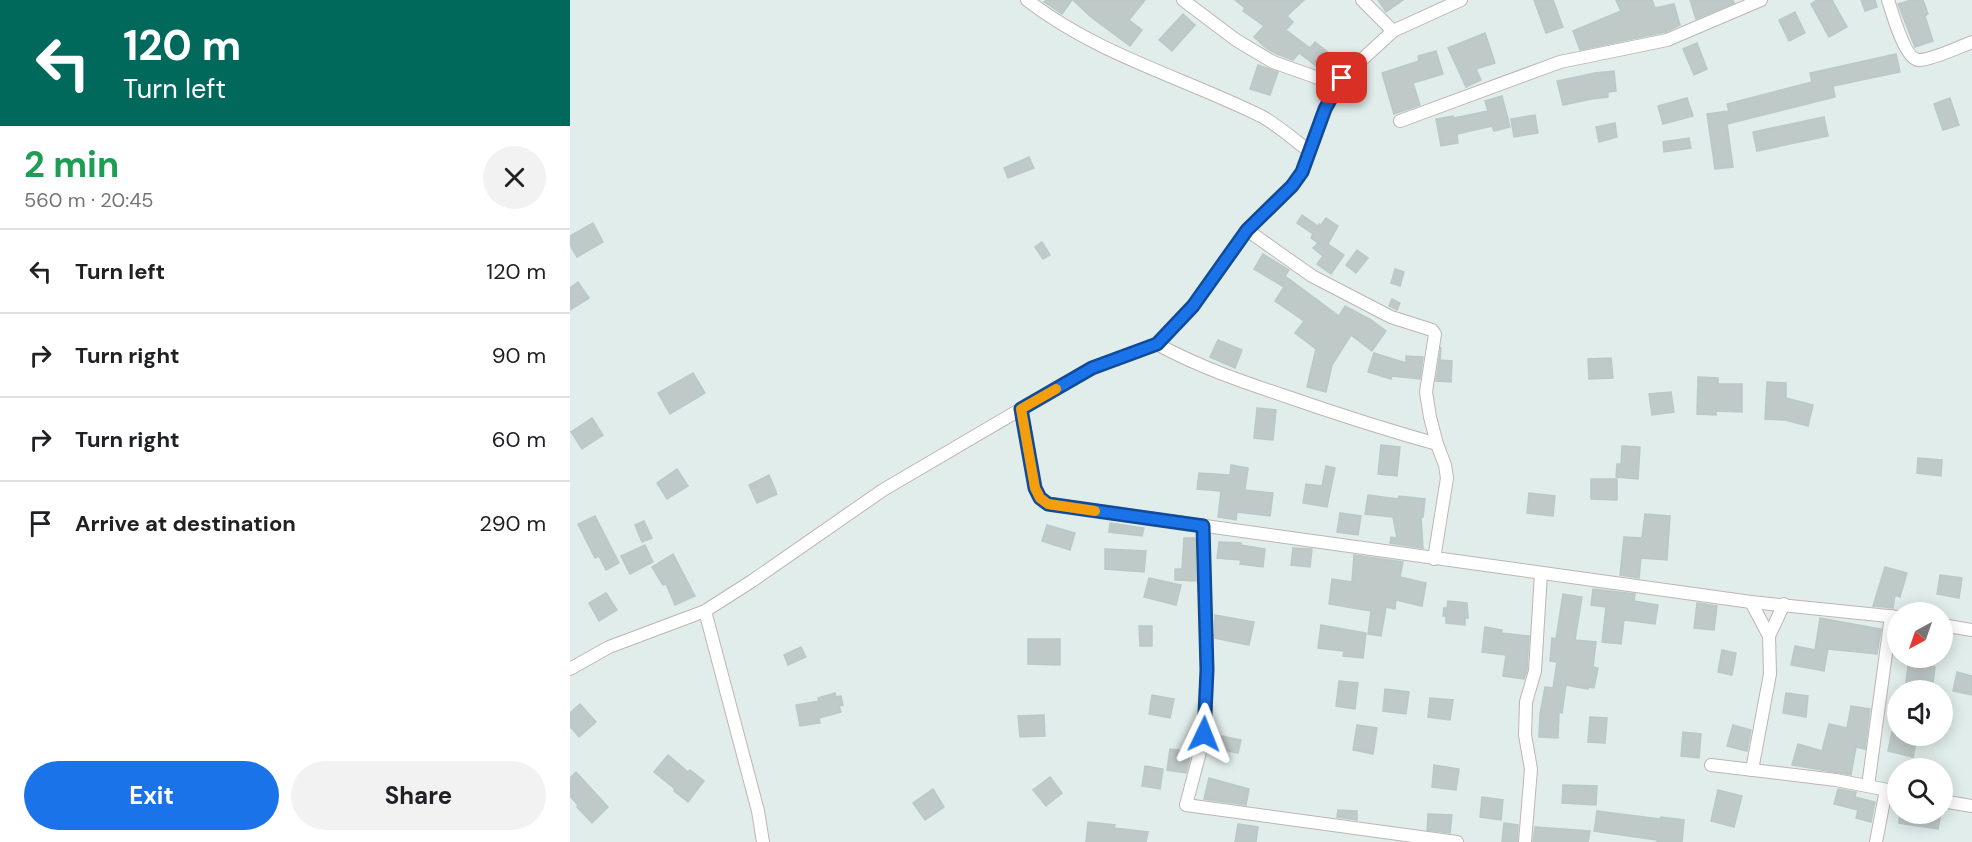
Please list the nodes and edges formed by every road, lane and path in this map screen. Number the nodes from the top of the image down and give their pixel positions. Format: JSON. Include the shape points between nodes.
{"nodes":[{"id":1,"x":1027,"y":0,"type":"edge"},
{"id":2,"x":1183,"y":0,"type":"edge"},
{"id":3,"x":1362,"y":0,"type":"edge"},
{"id":4,"x":1461,"y":0,"type":"edge"},
{"id":5,"x":1761,"y":0,"type":"edge"},
{"id":6,"x":1888,"y":0,"type":"edge"},
{"id":7,"x":1393,"y":31,"type":"junction"},
{"id":8,"x":1972,"y":42,"type":"edge"},
{"id":9,"x":1338,"y":85,"type":"junction"},
{"id":10,"x":1400,"y":122,"type":"dead end"},
{"id":11,"x":1309,"y":151,"type":"junction"},
{"id":12,"x":1247,"y":230,"type":"junction"},
{"id":13,"x":1157,"y":344,"type":"junction"},
{"id":14,"x":1021,"y":409,"type":"junction"},
{"id":15,"x":1437,"y":444,"type":"junction"},
{"id":16,"x":1203,"y":526,"type":"junction"},
{"id":17,"x":1434,"y":559,"type":"junction"},
{"id":18,"x":1541,"y":573,"type":"junction"},
{"id":19,"x":1751,"y":602,"type":"junction"},
{"id":20,"x":1784,"y":604,"type":"junction"},
{"id":21,"x":705,"y":611,"type":"junction"},
{"id":22,"x":1887,"y":616,"type":"edge"},
{"id":23,"x":1953,"y":627,"type":"edge"},
{"id":24,"x":1972,"y":630,"type":"edge"},
{"id":25,"x":1769,"y":636,"type":"junction"},
{"id":26,"x":1887,"y":662,"type":"edge"},
{"id":27,"x":570,"y":669,"type":"edge"},
{"id":28,"x":1711,"y":765,"type":"dead end"},
{"id":29,"x":1752,"y":770,"type":"junction"},
{"id":30,"x":1868,"y":786,"type":"junction"},
{"id":31,"x":1887,"y":790,"type":"edge"},
{"id":32,"x":1953,"y":803,"type":"edge"},
{"id":33,"x":1972,"y":806,"type":"edge"},
{"id":34,"x":1887,"y":807,"type":"edge"},
{"id":35,"x":1448,"y":841,"type":"edge"},
{"id":36,"x":763,"y":842,"type":"edge"},
{"id":37,"x":1526,"y":842,"type":"edge"},
{"id":38,"x":1876,"y":842,"type":"edge"}],
"edges":[{"from":1,"to":11,"type":"street","via":[[1097,45],[1263,117]]},
{"from":2,"to":9,"type":"street","via":[[1273,62]]},
{"from":3,"to":7,"type":"street"},
{"from":4,"to":7,"type":"street"},
{"from":5,"to":10,"type":"street","via":[[1667,40],[1560,62]]},
{"from":6,"to":8,"type":"street","via":[[1904,46],[1913,59]]},
{"from":7,"to":9,"type":"street"},
{"from":9,"to":11,"type":"street"},
{"from":11,"to":12,"type":"street","via":[[1292,186]]},
{"from":12,"to":13,"type":"street","via":[[1193,306]]},
{"from":12,"to":15,"type":"street","via":[[1312,276],[1391,317],[1432,330],[1435,334],[1426,392]]},
{"from":13,"to":14,"type":"street","via":[[1092,368]]},
{"from":13,"to":15,"type":"street","via":[[1224,376]]},
{"from":14,"to":16,"type":"street","via":[[1035,488],[1048,504]]},
{"from":14,"to":21,"type":"street","via":[[883,490]]},
{"from":15,"to":17,"type":"street","via":[[1447,478]]},
{"from":16,"to":17,"type":"street"},
{"from":16,"to":35,"type":"street","via":[[1207,670],[1204,734],[1186,805]]},
{"from":17,"to":18,"type":"street"},
{"from":18,"to":19,"type":"street"},
{"from":18,"to":37,"type":"street","via":[[1535,671],[1526,702],[1525,735],[1531,770]]},
{"from":19,"to":20,"type":"street"},
{"from":19,"to":25,"type":"street"},
{"from":20,"to":22,"type":"street"},
{"from":20,"to":25,"type":"street"},
{"from":21,"to":27,"type":"street","via":[[609,647]]},
{"from":21,"to":36,"type":"street"},
{"from":23,"to":24,"type":"street"},
{"from":25,"to":29,"type":"street","via":[[1770,674]]},
{"from":26,"to":30,"type":"street"},
{"from":28,"to":29,"type":"street"},
{"from":29,"to":30,"type":"street"},
{"from":30,"to":31,"type":"street"},
{"from":32,"to":33,"type":"street"},
{"from":34,"to":38,"type":"street"}]}
